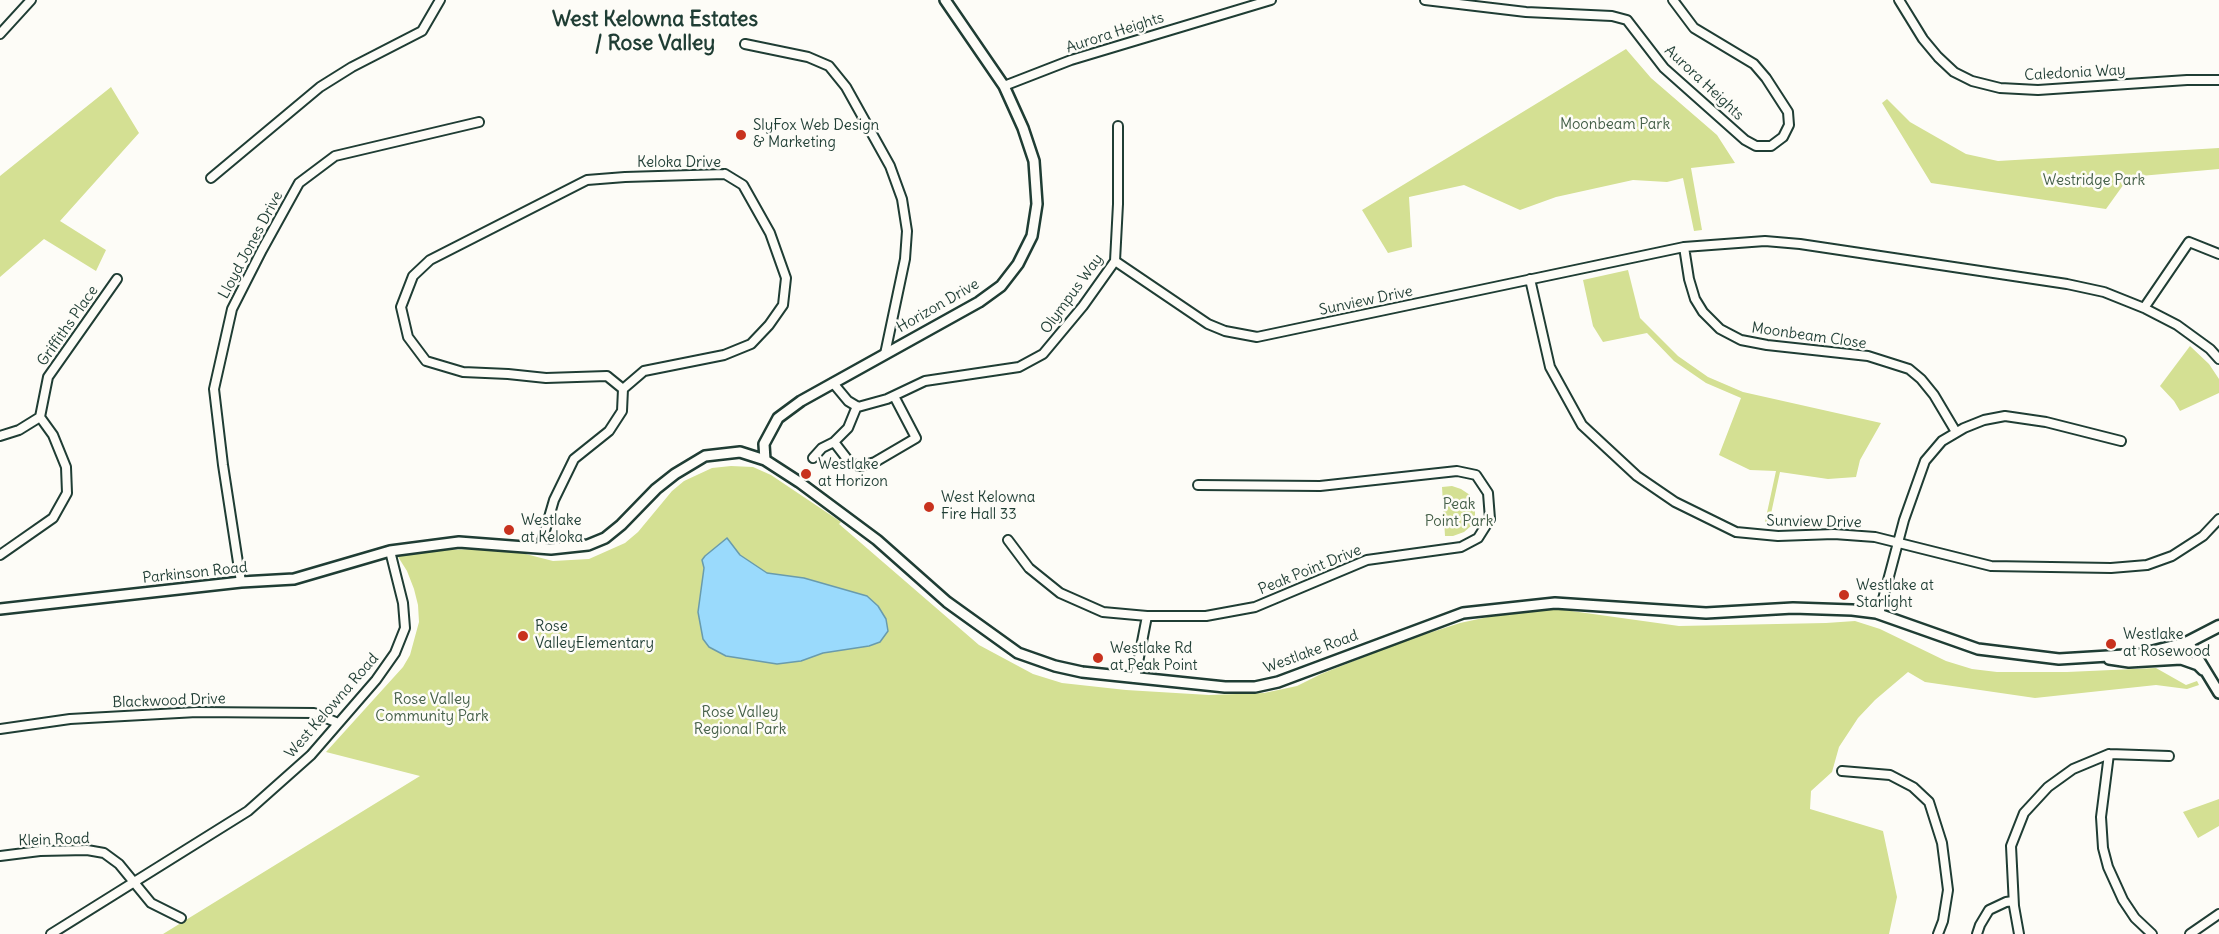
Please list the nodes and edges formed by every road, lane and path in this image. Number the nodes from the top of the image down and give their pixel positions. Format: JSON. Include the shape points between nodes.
{"nodes":[{"id":1,"x":32,"y":0,"type":"edge"},
{"id":2,"x":440,"y":0,"type":"edge"},
{"id":3,"x":945,"y":0,"type":"edge"},
{"id":4,"x":1271,"y":0,"type":"edge"},
{"id":5,"x":1425,"y":0,"type":"edge"},
{"id":6,"x":1672,"y":0,"type":"edge"},
{"id":7,"x":1899,"y":0,"type":"edge"},
{"id":8,"x":0,"y":34,"type":"edge"},
{"id":9,"x":744,"y":44,"type":"dead end"},
{"id":10,"x":2219,"y":81,"type":"edge"},
{"id":11,"x":1004,"y":86,"type":"junction"},
{"id":12,"x":479,"y":122,"type":"dead end"},
{"id":13,"x":1118,"y":126,"type":"dead end"},
{"id":14,"x":211,"y":178,"type":"dead end"},
{"id":15,"x":1684,"y":247,"type":"junction"},
{"id":16,"x":2219,"y":254,"type":"edge"},
{"id":17,"x":1114,"y":261,"type":"junction"},
{"id":18,"x":117,"y":279,"type":"dead end"},
{"id":19,"x":1530,"y":279,"type":"junction"},
{"id":20,"x":2144,"y":308,"type":"junction"},
{"id":21,"x":885,"y":354,"type":"junction"},
{"id":22,"x":2219,"y":359,"type":"edge"},
{"id":23,"x":833,"y":383,"type":"junction"},
{"id":24,"x":623,"y":389,"type":"junction"},
{"id":25,"x":894,"y":396,"type":"junction"},
{"id":26,"x":858,"y":406,"type":"junction"},
{"id":27,"x":40,"y":417,"type":"junction"},
{"id":28,"x":1956,"y":432,"type":"junction"},
{"id":29,"x":0,"y":436,"type":"edge"},
{"id":30,"x":2121,"y":441,"type":"dead end"},
{"id":31,"x":834,"y":442,"type":"junction"},
{"id":32,"x":813,"y":458,"type":"dead end"},
{"id":33,"x":765,"y":460,"type":"junction"},
{"id":34,"x":1198,"y":485,"type":"dead end"},
{"id":35,"x":2219,"y":519,"type":"edge"},
{"id":36,"x":1008,"y":540,"type":"dead end"},
{"id":37,"x":1898,"y":543,"type":"junction"},
{"id":38,"x":540,"y":548,"type":"junction"},
{"id":39,"x":390,"y":551,"type":"junction"},
{"id":40,"x":0,"y":555,"type":"edge"},
{"id":41,"x":241,"y":582,"type":"junction"},
{"id":42,"x":0,"y":609,"type":"edge"},
{"id":43,"x":1879,"y":615,"type":"junction"},
{"id":44,"x":1147,"y":616,"type":"junction"},
{"id":45,"x":2219,"y":628,"type":"edge"},
{"id":46,"x":2188,"y":642,"type":"junction"},
{"id":47,"x":2095,"y":656,"type":"junction"},
{"id":48,"x":2208,"y":674,"type":"junction"},
{"id":49,"x":1135,"y":678,"type":"junction"},
{"id":50,"x":2219,"y":693,"type":"edge"},
{"id":51,"x":338,"y":723,"type":"junction"},
{"id":52,"x":0,"y":729,"type":"edge"},
{"id":53,"x":2109,"y":754,"type":"junction"},
{"id":54,"x":2169,"y":756,"type":"dead end"},
{"id":55,"x":1842,"y":771,"type":"dead end"},
{"id":56,"x":0,"y":856,"type":"edge"},
{"id":57,"x":133,"y":883,"type":"junction"},
{"id":58,"x":2013,"y":901,"type":"junction"},
{"id":59,"x":2219,"y":914,"type":"edge"},
{"id":60,"x":181,"y":918,"type":"dead end"},
{"id":61,"x":51,"y":934,"type":"edge"},
{"id":62,"x":1938,"y":934,"type":"edge"},
{"id":63,"x":1977,"y":934,"type":"edge"},
{"id":64,"x":2019,"y":934,"type":"edge"},
{"id":65,"x":2152,"y":934,"type":"edge"},
{"id":66,"x":2190,"y":934,"type":"edge"}],
"edges":[{"from":1,"to":8,"type":"street"},
{"from":2,"to":14,"type":"street","via":[[422,31],[320,87]]},
{"from":3,"to":11,"type":"street","name":"Horizon Drive"},
{"from":4,"to":11,"type":"street","name":"Aurora Heights","via":[[1071,60]]},
{"from":5,"to":6,"type":"street","name":"Aurora Heights","via":[[1627,20],[1664,68],[1745,140],[1756,146],[1771,146],[1783,137],[1789,125],[1788,112],[1766,78],[1754,64],[1694,28]]},
{"from":7,"to":10,"type":"street","name":"Caledonia Way","via":[[1938,57],[1954,72],[1972,81],[2000,88],[2038,90]]},
{"from":9,"to":21,"type":"street","via":[[808,57],[828,66],[846,87],[890,166],[902,199],[907,231],[905,260]]},
{"from":11,"to":21,"type":"street","name":"Horizon Drive","via":[[1034,161],[1038,204],[1032,236],[1001,286]]},
{"from":12,"to":41,"type":"street","name":"Lloyd Jones Drive","via":[[335,156],[299,183],[262,250],[232,309],[214,388]]},
{"from":13,"to":17,"type":"street","name":"Olympus Way"},
{"from":15,"to":19,"type":"street","name":"Sunview Drive"},
{"from":15,"to":20,"type":"street","name":"Sunview Drive","via":[[1766,241],[1800,244],[2067,284],[2104,292]]},
{"from":15,"to":28,"type":"street","name":"Moonbeam Close","via":[[1695,299],[1720,329],[1741,340],[1868,356],[1909,369],[1934,395]]},
{"from":16,"to":20,"type":"street","via":[[2189,242]]},
{"from":17,"to":19,"type":"street","name":"Sunview Drive","via":[[1208,324],[1257,337]]},
{"from":17,"to":25,"type":"street","name":"Olympus Way","via":[[1057,338],[1030,362],[1006,371],[925,381]]},
{"from":18,"to":27,"type":"street","name":"Griffiths Place","via":[[48,377]]},
{"from":19,"to":37,"type":"street","name":"Sunview Drive","via":[[1550,367],[1582,425],[1637,476],[1675,502],[1736,532],[1778,536],[1834,534]]},
{"from":20,"to":22,"type":"street","name":"Sunview Drive","via":[[2177,325]]},
{"from":21,"to":23,"type":"street","name":"Horizon Drive"},
{"from":23,"to":26,"type":"street"},
{"from":23,"to":33,"type":"street","name":"Horizon Drive","via":[[778,418],[764,444]]},
{"from":24,"to":24,"type":"street","name":"Keloka Drive","via":[[607,376],[546,378],[463,372],[426,361],[408,337],[401,307],[413,276],[430,260],[587,180],[725,174],[743,185],[770,233],[786,278],[783,305],[751,344],[724,355],[644,371]]},
{"from":24,"to":38,"type":"street","via":[[622,411],[609,431],[574,459],[554,500]]},
{"from":25,"to":26,"type":"street","name":"Olympus Way"},
{"from":25,"to":31,"type":"street","via":[[916,438],[861,466],[850,464]]},
{"from":26,"to":31,"type":"street","via":[[848,428]]},
{"from":27,"to":29,"type":"street","via":[[20,430]]},
{"from":27,"to":40,"type":"street","via":[[53,435],[66,467],[68,493],[53,518]]},
{"from":28,"to":30,"type":"street","via":[[2005,416]]},
{"from":28,"to":37,"type":"street","via":[[1924,461]]},
{"from":31,"to":32,"type":"street"},
{"from":33,"to":38,"type":"street","name":"Westlake Road","via":[[740,452],[705,456],[656,489],[605,538],[588,545]]},
{"from":33,"to":49,"type":"street","name":"Westlake Road","via":[[877,540],[946,602],[1018,653],[1082,672]]},
{"from":34,"to":44,"type":"street","name":"Peak Point Drive","via":[[1320,486],[1457,471],[1476,475],[1488,493],[1490,519],[1478,538],[1461,547],[1367,560],[1255,607],[1206,616]]},
{"from":35,"to":37,"type":"street","name":"Sunview Drive","via":[[2203,536],[2172,556],[2147,565],[2111,568],[1991,566]]},
{"from":36,"to":44,"type":"street","name":"Peak Point Drive","via":[[1029,568],[1060,593],[1103,612]]},
{"from":37,"to":43,"type":"street"},
{"from":38,"to":39,"type":"street","name":"Westlake Road","via":[[459,542]]},
{"from":39,"to":41,"type":"street","name":"Parkinson Road","via":[[294,579]]},
{"from":39,"to":51,"type":"street","name":"West Kelowna Road","via":[[405,627],[395,653]]},
{"from":41,"to":42,"type":"street","name":"Parkinson Road"},
{"from":43,"to":47,"type":"street","name":"Westlake Road","via":[[1978,649],[2059,658]]},
{"from":43,"to":49,"type":"street","name":"Westlake Road","via":[[1793,608],[1706,613],[1555,603],[1463,613],[1255,687]]},
{"from":44,"to":49,"type":"street"},
{"from":45,"to":46,"type":"main road","name":"Westlake Road"},
{"from":46,"to":47,"type":"street","name":"Westlake Road","via":[[2141,654]]},
{"from":46,"to":48,"type":"street"},
{"from":47,"to":48,"type":"street","via":[[2129,662],[2181,659],[2198,665]]},
{"from":48,"to":50,"type":"street"},
{"from":51,"to":52,"type":"street","name":"Blackwood Drive","via":[[314,713],[197,712],[70,719]]},
{"from":51,"to":57,"type":"street","name":"West Kelowna Road","via":[[310,755],[248,811]]},
{"from":53,"to":54,"type":"street"},
{"from":53,"to":58,"type":"street","via":[[2073,769],[2048,787],[2024,813],[2011,846]]},
{"from":53,"to":65,"type":"street","via":[[2101,817],[2103,848],[2123,900]]},
{"from":55,"to":62,"type":"street","via":[[1890,775],[1913,787],[1929,802],[1942,843],[1948,890]]},
{"from":56,"to":57,"type":"street","name":"Klein Road","via":[[76,850],[104,853],[119,864]]},
{"from":57,"to":60,"type":"street","name":"Klein Road","via":[[151,903]]},
{"from":57,"to":61,"type":"street","name":"West Kelowna Road"},
{"from":58,"to":63,"type":"street","via":[[1989,910]]},
{"from":58,"to":64,"type":"street"},
{"from":59,"to":66,"type":"street"}]}
